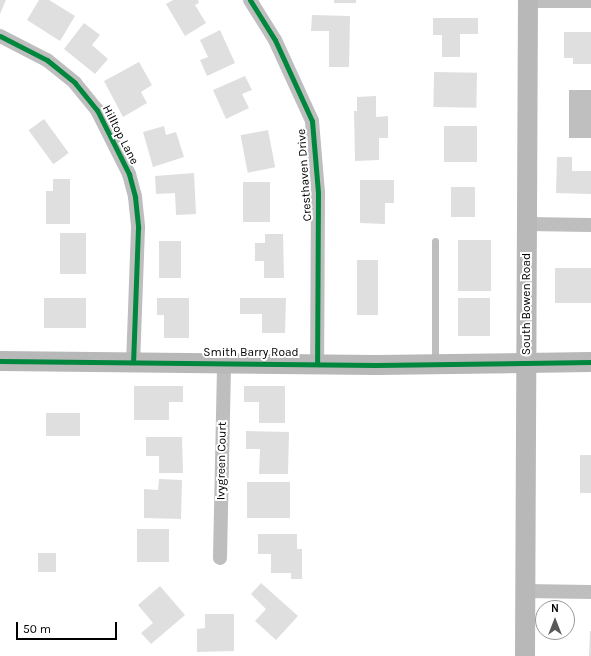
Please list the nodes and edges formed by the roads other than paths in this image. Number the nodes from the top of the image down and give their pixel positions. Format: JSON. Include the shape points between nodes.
{"nodes":[{"id":1,"x":528,"y":0,"type":"edge"},
{"id":2,"x":591,"y":1,"type":"edge"},
{"id":3,"x":255,"y":2,"type":"edge"},
{"id":4,"x":0,"y":36,"type":"edge"},
{"id":5,"x":527,"y":224,"type":"junction"},
{"id":6,"x":591,"y":225,"type":"edge"},
{"id":7,"x":435,"y":241,"type":"dead end"},
{"id":8,"x":0,"y":361,"type":"edge"},
{"id":9,"x":133,"y":362,"type":"junction"},
{"id":10,"x":526,"y":362,"type":"junction"},
{"id":11,"x":591,"y":362,"type":"edge"},
{"id":12,"x":224,"y":363,"type":"junction"},
{"id":13,"x":317,"y":364,"type":"junction"},
{"id":14,"x":434,"y":364,"type":"junction"},
{"id":15,"x":220,"y":558,"type":"dead end"},
{"id":16,"x":525,"y":591,"type":"junction"},
{"id":17,"x":591,"y":592,"type":"edge"},
{"id":18,"x":525,"y":656,"type":"edge"}],
"edges":[{"from":1,"to":2,"type":"street"},
{"from":1,"to":5,"type":"main road","name":"South Bowen Road"},
{"from":3,"to":13,"type":"street","name":"Cresthaven Drive","via":[[312,121],[318,192]]},
{"from":4,"to":9,"type":"street","name":"Hilltop Lane","via":[[47,60],[75,83],[97,110],[129,174],[135,197],[138,228]]},
{"from":5,"to":6,"type":"street"},
{"from":5,"to":10,"type":"main road","name":"South Bowen Road"},
{"from":7,"to":14,"type":"lane"},
{"from":8,"to":9,"type":"main road","name":"Smith Barry Road"},
{"from":9,"to":12,"type":"main road","name":"Smith Barry Road"},
{"from":10,"to":11,"type":"main road","name":"Smith Barry Road"},
{"from":10,"to":14,"type":"main road","name":"Smith Barry Road"},
{"from":10,"to":16,"type":"main road","name":"South Bowen Road"},
{"from":12,"to":13,"type":"main road","name":"Smith Barry Road"},
{"from":12,"to":15,"type":"street","name":"Ivygreen Court"},
{"from":13,"to":14,"type":"main road","name":"Smith Barry Road"},
{"from":16,"to":17,"type":"street"},
{"from":16,"to":18,"type":"main road","name":"South Bowen Road"}]}
